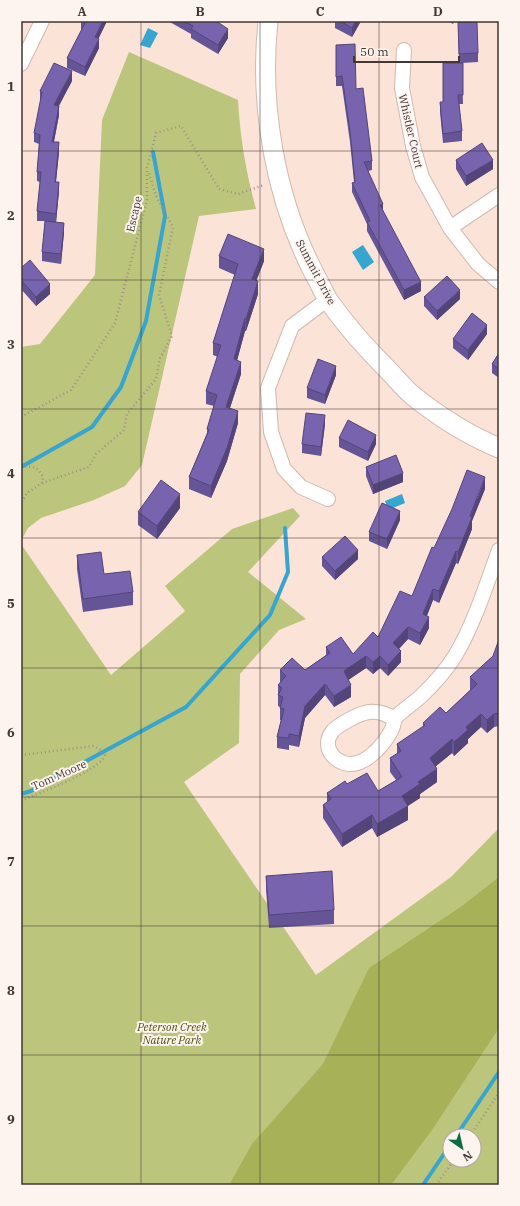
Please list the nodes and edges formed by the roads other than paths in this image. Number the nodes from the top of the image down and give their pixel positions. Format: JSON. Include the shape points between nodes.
{"nodes":[{"id":1,"x":42,"y":21,"type":"edge"},
{"id":2,"x":268,"y":21,"type":"edge"},
{"id":3,"x":404,"y":50,"type":"dead end"},
{"id":4,"x":21,"y":64,"type":"edge"},
{"id":5,"x":499,"y":195,"type":"edge"},
{"id":6,"x":450,"y":228,"type":"junction"},
{"id":7,"x":499,"y":282,"type":"edge"},
{"id":8,"x":328,"y":299,"type":"junction"},
{"id":9,"x":499,"y":448,"type":"edge"},
{"id":10,"x":328,"y":499,"type":"dead end"},
{"id":11,"x":499,"y":550,"type":"edge"},
{"id":12,"x":394,"y":719,"type":"junction"}],
"edges":[{"from":1,"to":4,"type":"street"},
{"from":2,"to":8,"type":"main road","name":"Summit Drive","via":[[265,76],[271,136],[280,180],[296,234]]},
{"from":3,"to":6,"type":"street","name":"Whistler Court","via":[[402,88],[413,146],[422,177]]},
{"from":5,"to":6,"type":"street"},
{"from":6,"to":7,"type":"street","name":"Whistler Court","via":[[478,264]]},
{"from":8,"to":9,"type":"main road","name":"Summit Drive","via":[[371,353],[411,394],[443,418]]},
{"from":8,"to":10,"type":"street","via":[[292,326],[268,388],[271,432],[284,469],[301,487]]},
{"from":11,"to":12,"type":"street","via":[[464,640],[454,658],[443,674]]},
{"from":12,"to":12,"type":"street","via":[[381,712],[367,712],[332,732],[328,749],[338,760],[346,763],[361,761],[387,739]]}]}
